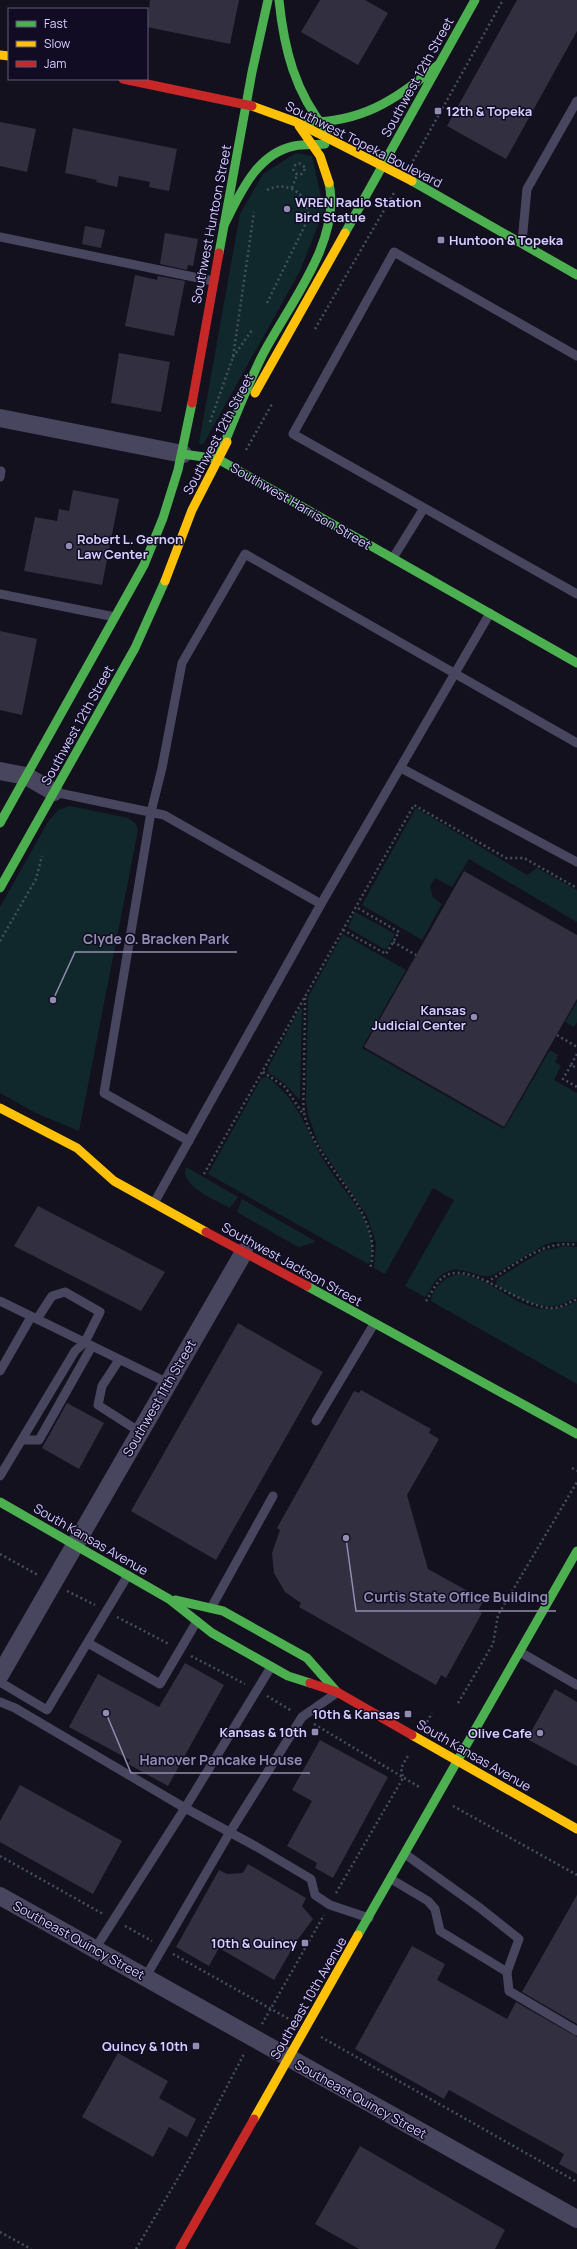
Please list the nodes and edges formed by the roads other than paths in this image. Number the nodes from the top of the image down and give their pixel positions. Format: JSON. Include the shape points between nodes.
{"nodes":[{"id":1,"x":268,"y":0,"type":"edge"},
{"id":2,"x":279,"y":0,"type":"edge"},
{"id":3,"x":470,"y":3,"type":"edge"},
{"id":4,"x":438,"y":65,"type":"junction"},
{"id":5,"x":128,"y":80,"type":"edge"},
{"id":6,"x":577,"y":101,"type":"edge"},
{"id":7,"x":246,"y":104,"type":"junction"},
{"id":8,"x":296,"y":122,"type":"junction"},
{"id":9,"x":320,"y":124,"type":"junction"},
{"id":10,"x":338,"y":143,"type":"junction"},
{"id":11,"x":314,"y":145,"type":"junction"},
{"id":12,"x":382,"y":166,"type":"junction"},
{"id":13,"x":224,"y":225,"type":"junction"},
{"id":14,"x":0,"y":237,"type":"edge"},
{"id":15,"x":522,"y":244,"type":"junction"},
{"id":16,"x":577,"y":275,"type":"edge"},
{"id":17,"x":213,"y":281,"type":"junction"},
{"id":18,"x":577,"y":356,"type":"edge"},
{"id":19,"x":0,"y":418,"type":"edge"},
{"id":20,"x":183,"y":454,"type":"junction"},
{"id":21,"x":218,"y":459,"type":"junction"},
{"id":22,"x":424,"y":508,"type":"junction"},
{"id":23,"x":392,"y":558,"type":"junction"},
{"id":24,"x":0,"y":594,"type":"edge"},
{"id":25,"x":577,"y":594,"type":"edge"},
{"id":26,"x":490,"y":613,"type":"junction"},
{"id":27,"x":117,"y":617,"type":"junction"},
{"id":28,"x":575,"y":658,"type":"edge"},
{"id":29,"x":455,"y":674,"type":"junction"},
{"id":30,"x":577,"y":743,"type":"edge"},
{"id":31,"x":401,"y":768,"type":"junction"},
{"id":32,"x":0,"y":771,"type":"edge"},
{"id":33,"x":26,"y":776,"type":"junction"},
{"id":34,"x":54,"y":792,"type":"junction"},
{"id":35,"x":151,"y":812,"type":"junction"},
{"id":36,"x":0,"y":823,"type":"edge"},
{"id":37,"x":577,"y":862,"type":"edge"},
{"id":38,"x":0,"y":888,"type":"edge"},
{"id":39,"x":321,"y":904,"type":"junction"},
{"id":40,"x":0,"y":1108,"type":"edge"},
{"id":41,"x":189,"y":1141,"type":"junction"},
{"id":42,"x":154,"y":1203,"type":"junction"},
{"id":43,"x":244,"y":1252,"type":"junction"},
{"id":44,"x":0,"y":1301,"type":"edge"},
{"id":45,"x":34,"y":1318,"type":"junction"},
{"id":46,"x":374,"y":1324,"type":"junction"},
{"id":47,"x":88,"y":1344,"type":"junction"},
{"id":48,"x":119,"y":1360,"type":"junction"},
{"id":49,"x":0,"y":1371,"type":"edge"},
{"id":50,"x":168,"y":1383,"type":"junction"},
{"id":51,"x":316,"y":1421,"type":"dead end"},
{"id":52,"x":140,"y":1432,"type":"junction"},
{"id":53,"x":577,"y":1434,"type":"edge"},
{"id":54,"x":23,"y":1440,"type":"junction"},
{"id":55,"x":0,"y":1476,"type":"edge"},
{"id":56,"x":273,"y":1496,"type":"dead end"},
{"id":57,"x":0,"y":1502,"type":"edge"},
{"id":58,"x":75,"y":1545,"type":"junction"},
{"id":59,"x":577,"y":1551,"type":"edge"},
{"id":60,"x":128,"y":1575,"type":"junction"},
{"id":61,"x":170,"y":1599,"type":"junction"},
{"id":62,"x":211,"y":1608,"type":"junction"},
{"id":63,"x":196,"y":1621,"type":"junction"},
{"id":64,"x":88,"y":1643,"type":"junction"},
{"id":65,"x":520,"y":1652,"type":"junction"},
{"id":66,"x":271,"y":1666,"type":"junction"},
{"id":67,"x":2,"y":1667,"type":"edge"},
{"id":68,"x":0,"y":1682,"type":"edge"},
{"id":69,"x":577,"y":1685,"type":"edge"},
{"id":70,"x":337,"y":1692,"type":"junction"},
{"id":71,"x":0,"y":1702,"type":"edge"},
{"id":72,"x":458,"y":1761,"type":"junction"},
{"id":73,"x":185,"y":1808,"type":"junction"},
{"id":74,"x":577,"y":1829,"type":"edge"},
{"id":75,"x":230,"y":1832,"type":"junction"},
{"id":76,"x":405,"y":1854,"type":"junction"},
{"id":77,"x":391,"y":1879,"type":"junction"},
{"id":78,"x":0,"y":1896,"type":"edge"},
{"id":79,"x":369,"y":1918,"type":"junction"},
{"id":80,"x":95,"y":1949,"type":"junction"},
{"id":81,"x":506,"y":1972,"type":"junction"},
{"id":82,"x":145,"y":1978,"type":"junction"},
{"id":83,"x":577,"y":2031,"type":"edge"},
{"id":84,"x":289,"y":2059,"type":"junction"},
{"id":85,"x":577,"y":2219,"type":"edge"},
{"id":86,"x":180,"y":2249,"type":"edge"}],
"edges":[{"from":1,"to":7,"type":"main road","name":"Southwest Huntoon Street"},
{"from":2,"to":9,"type":"main road","via":[[282,37],[291,71]]},
{"from":3,"to":4,"type":"main road","name":"Southwest 12th Street"},
{"from":4,"to":9,"type":"main road","via":[[403,94],[365,113],[337,122]]},
{"from":4,"to":12,"type":"main road","name":"Southwest 12th Street"},
{"from":5,"to":7,"type":"main road","name":"Southwest Topeka Boulevard"},
{"from":6,"to":15,"type":"lane","via":[[527,189]]},
{"from":7,"to":8,"type":"main road","name":"Southwest Topeka Boulevard"},
{"from":7,"to":13,"type":"main road","name":"Southwest Huntoon Street"},
{"from":8,"to":9,"type":"main road"},
{"from":8,"to":10,"type":"main road","name":"Southwest Topeka Boulevard"},
{"from":8,"to":11,"type":"main road"},
{"from":9,"to":10,"type":"main road"},
{"from":10,"to":11,"type":"main road"},
{"from":10,"to":12,"type":"main road","name":"Southwest Topeka Boulevard"},
{"from":11,"to":13,"type":"main road","via":[[293,146],[273,154],[248,180]]},
{"from":11,"to":21,"type":"main road","via":[[331,185],[327,231],[320,251],[267,347]]},
{"from":12,"to":15,"type":"main road","name":"Southwest Topeka Boulevard"},
{"from":12,"to":21,"type":"main road","name":"Southwest 12th Street"},
{"from":13,"to":17,"type":"main road","name":"Southwest Huntoon Street"},
{"from":14,"to":17,"type":"lane"},
{"from":15,"to":16,"type":"main road","name":"Southwest Topeka Boulevard"},
{"from":17,"to":20,"type":"main road","name":"Southwest Huntoon Street"},
{"from":18,"to":22,"type":"lane","via":[[394,252],[293,434]]},
{"from":19,"to":20,"type":"street","name":"Southwest Harrison Street"},
{"from":20,"to":21,"type":"main road","name":"Southwest Harrison Street"},
{"from":20,"to":27,"type":"main road","name":"Southwest 12th Street","via":[[151,552]]},
{"from":21,"to":23,"type":"main road","name":"Southwest Harrison Street"},
{"from":21,"to":34,"type":"main road","name":"Southwest 12th Street","via":[[192,510],[159,597],[135,648]]},
{"from":22,"to":23,"type":"lane"},
{"from":22,"to":25,"type":"lane"},
{"from":23,"to":26,"type":"main road","name":"Southwest Harrison Street"},
{"from":24,"to":27,"type":"lane"},
{"from":26,"to":28,"type":"main road","name":"Southwest Harrison Street"},
{"from":26,"to":29,"type":"lane"},
{"from":27,"to":33,"type":"main road","name":"Southwest 12th Street"},
{"from":29,"to":30,"type":"lane"},
{"from":29,"to":31,"type":"lane"},
{"from":29,"to":35,"type":"lane","via":[[244,554],[182,663]]},
{"from":31,"to":37,"type":"lane"},
{"from":31,"to":39,"type":"lane"},
{"from":32,"to":33,"type":"street"},
{"from":33,"to":34,"type":"street"},
{"from":33,"to":36,"type":"main road","name":"Southwest 12th Street"},
{"from":34,"to":35,"type":"lane"},
{"from":34,"to":38,"type":"main road","name":"Southwest 12th Street"},
{"from":35,"to":39,"type":"lane","via":[[164,815]]},
{"from":35,"to":41,"type":"lane","via":[[104,1094]]},
{"from":39,"to":41,"type":"lane"},
{"from":40,"to":42,"type":"main road","name":"Southwest Jackson Street","via":[[77,1148],[114,1181]]},
{"from":41,"to":42,"type":"lane"},
{"from":42,"to":43,"type":"main road","name":"Southwest Jackson Street"},
{"from":43,"to":46,"type":"main road","name":"Southwest Jackson Street"},
{"from":43,"to":50,"type":"street","name":"Southwest 11th Street"},
{"from":44,"to":45,"type":"lane"},
{"from":45,"to":47,"type":"lane"},
{"from":45,"to":47,"type":"lane","via":[[52,1296],[65,1292],[100,1312]]},
{"from":45,"to":49,"type":"lane"},
{"from":46,"to":51,"type":"lane"},
{"from":46,"to":53,"type":"main road","name":"Southwest Jackson Street"},
{"from":47,"to":48,"type":"lane"},
{"from":47,"to":54,"type":"lane","via":[[75,1351]]},
{"from":47,"to":54,"type":"lane","via":[[39,1440]]},
{"from":48,"to":50,"type":"lane"},
{"from":48,"to":52,"type":"lane","via":[[102,1386],[98,1405]]},
{"from":50,"to":52,"type":"street","name":"Southwest 11th Street"},
{"from":52,"to":58,"type":"street","name":"Southwest 11th Street"},
{"from":54,"to":55,"type":"lane"},
{"from":56,"to":62,"type":"lane"},
{"from":57,"to":58,"type":"main road","name":"South Kansas Avenue"},
{"from":58,"to":60,"type":"main road","name":"South Kansas Avenue"},
{"from":58,"to":67,"type":"street","name":"Southwest 11th Street"},
{"from":59,"to":65,"type":"main road","name":"Southeast 10th Avenue"},
{"from":60,"to":61,"type":"main road","name":"South Kansas Avenue"},
{"from":60,"to":64,"type":"lane"},
{"from":61,"to":62,"type":"main road","name":"South Kansas Avenue"},
{"from":61,"to":63,"type":"main road","name":"South Kansas Avenue"},
{"from":62,"to":70,"type":"main road","name":"South Kansas Avenue","via":[[224,1611],[307,1658]]},
{"from":63,"to":64,"type":"lane","via":[[160,1684]]},
{"from":63,"to":66,"type":"main road","name":"South Kansas Avenue","via":[[212,1633]]},
{"from":64,"to":68,"type":"lane","via":[[47,1710]]},
{"from":65,"to":69,"type":"lane"},
{"from":65,"to":72,"type":"main road","name":"Southeast 10th Avenue"},
{"from":66,"to":70,"type":"main road","name":"South Kansas Avenue","via":[[288,1676]]},
{"from":66,"to":73,"type":"lane"},
{"from":70,"to":72,"type":"main road","name":"South Kansas Avenue"},
{"from":70,"to":75,"type":"lane","via":[[302,1717]]},
{"from":71,"to":73,"type":"lane","via":[[16,1708]]},
{"from":72,"to":74,"type":"main road","name":"South Kansas Avenue"},
{"from":72,"to":76,"type":"main road","name":"Southeast 10th Avenue"},
{"from":73,"to":75,"type":"lane"},
{"from":73,"to":80,"type":"lane"},
{"from":75,"to":79,"type":"lane","via":[[311,1879],[315,1895],[330,1905]]},
{"from":75,"to":82,"type":"lane"},
{"from":76,"to":77,"type":"main road","name":"Southeast 10th Avenue"},
{"from":76,"to":81,"type":"lane","via":[[520,1939]]},
{"from":77,"to":79,"type":"main road","name":"Southeast 10th Avenue"},
{"from":77,"to":81,"type":"lane","via":[[428,1901],[435,1909],[440,1931]]},
{"from":78,"to":80,"type":"street","name":"Southeast Quincy Street"},
{"from":79,"to":84,"type":"main road","name":"Southeast 10th Avenue"},
{"from":80,"to":82,"type":"street","name":"Southeast Quincy Street"},
{"from":81,"to":83,"type":"lane","via":[[509,1991]]},
{"from":82,"to":84,"type":"street","name":"Southeast Quincy Street"},
{"from":84,"to":85,"type":"street","name":"Southeast Quincy Street"},
{"from":84,"to":86,"type":"main road","name":"Southeast 10th Avenue"}]}
